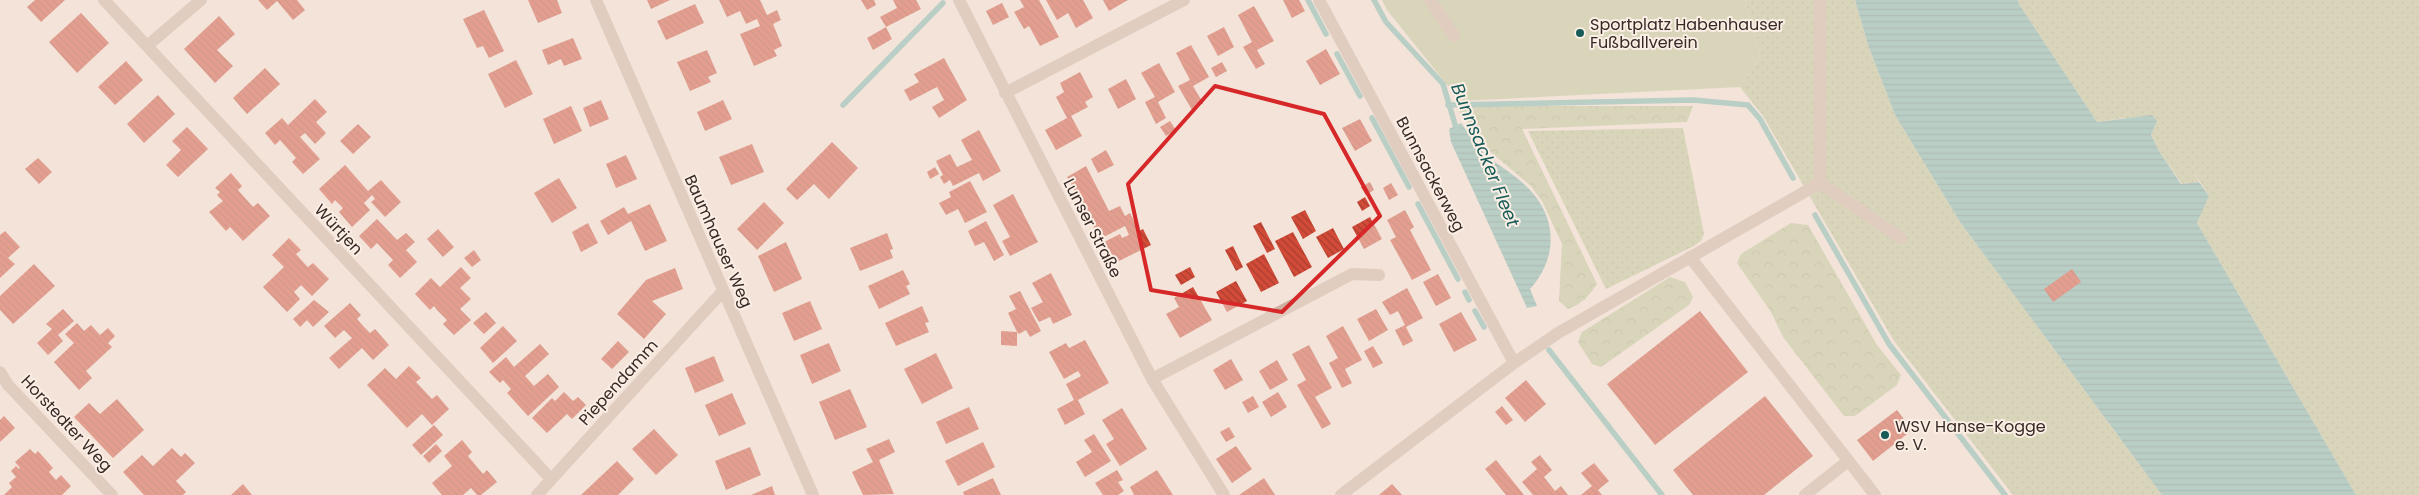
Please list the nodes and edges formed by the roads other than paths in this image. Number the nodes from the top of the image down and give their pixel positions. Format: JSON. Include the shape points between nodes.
{"nodes":[{"id":1,"x":104,"y":0,"type":"edge"},
{"id":2,"x":201,"y":0,"type":"edge"},
{"id":3,"x":596,"y":0,"type":"edge"},
{"id":4,"x":959,"y":0,"type":"edge"},
{"id":5,"x":1184,"y":0,"type":"edge"},
{"id":6,"x":1319,"y":0,"type":"edge"},
{"id":7,"x":1430,"y":0,"type":"edge"},
{"id":8,"x":1820,"y":0,"type":"edge"},
{"id":9,"x":1454,"y":36,"type":"dead end"},
{"id":10,"x":147,"y":46,"type":"junction"},
{"id":11,"x":1005,"y":93,"type":"junction"},
{"id":12,"x":1820,"y":183,"type":"junction"},
{"id":13,"x":1902,"y":238,"type":"dead end"},
{"id":14,"x":1690,"y":258,"type":"junction"},
{"id":15,"x":1379,"y":275,"type":"dead end"},
{"id":16,"x":723,"y":291,"type":"junction"},
{"id":17,"x":1514,"y":363,"type":"junction"},
{"id":18,"x":0,"y":372,"type":"edge"},
{"id":19,"x":1152,"y":379,"type":"junction"},
{"id":20,"x":1848,"y":461,"type":"junction"},
{"id":21,"x":551,"y":479,"type":"junction"},
{"id":22,"x":112,"y":495,"type":"edge"},
{"id":23,"x":537,"y":495,"type":"edge"},
{"id":24,"x":813,"y":495,"type":"edge"},
{"id":25,"x":1224,"y":495,"type":"edge"},
{"id":26,"x":1341,"y":495,"type":"edge"},
{"id":27,"x":1805,"y":495,"type":"edge"},
{"id":28,"x":1874,"y":495,"type":"edge"}],
"edges":[{"from":1,"to":10,"type":"street","name":"Würtjen"},
{"from":2,"to":10,"type":"street"},
{"from":3,"to":16,"type":"street","name":"Baumhauser Weg"},
{"from":4,"to":11,"type":"street","name":"Lunser Straße"},
{"from":5,"to":11,"type":"street"},
{"from":6,"to":17,"type":"street","name":"Bunnsackerweg"},
{"from":7,"to":9,"type":"street"},
{"from":8,"to":12,"type":"street"},
{"from":10,"to":21,"type":"street","name":"Würtjen"},
{"from":11,"to":19,"type":"street","name":"Lunser Straße"},
{"from":12,"to":13,"type":"street"},
{"from":12,"to":14,"type":"street"},
{"from":14,"to":17,"type":"street","via":[[1558,333]]},
{"from":14,"to":20,"type":"street"},
{"from":15,"to":19,"type":"street","via":[[1352,274]]},
{"from":16,"to":21,"type":"street","name":"Piependamm"},
{"from":16,"to":24,"type":"street","name":"Baumhauser Weg"},
{"from":17,"to":26,"type":"street"},
{"from":18,"to":22,"type":"street","name":"Horstedter Weg","via":[[8,385]]},
{"from":19,"to":25,"type":"street","name":"Lunser Straße"},
{"from":20,"to":27,"type":"street"},
{"from":20,"to":28,"type":"street"},
{"from":21,"to":23,"type":"street","name":"Piependamm"}]}
